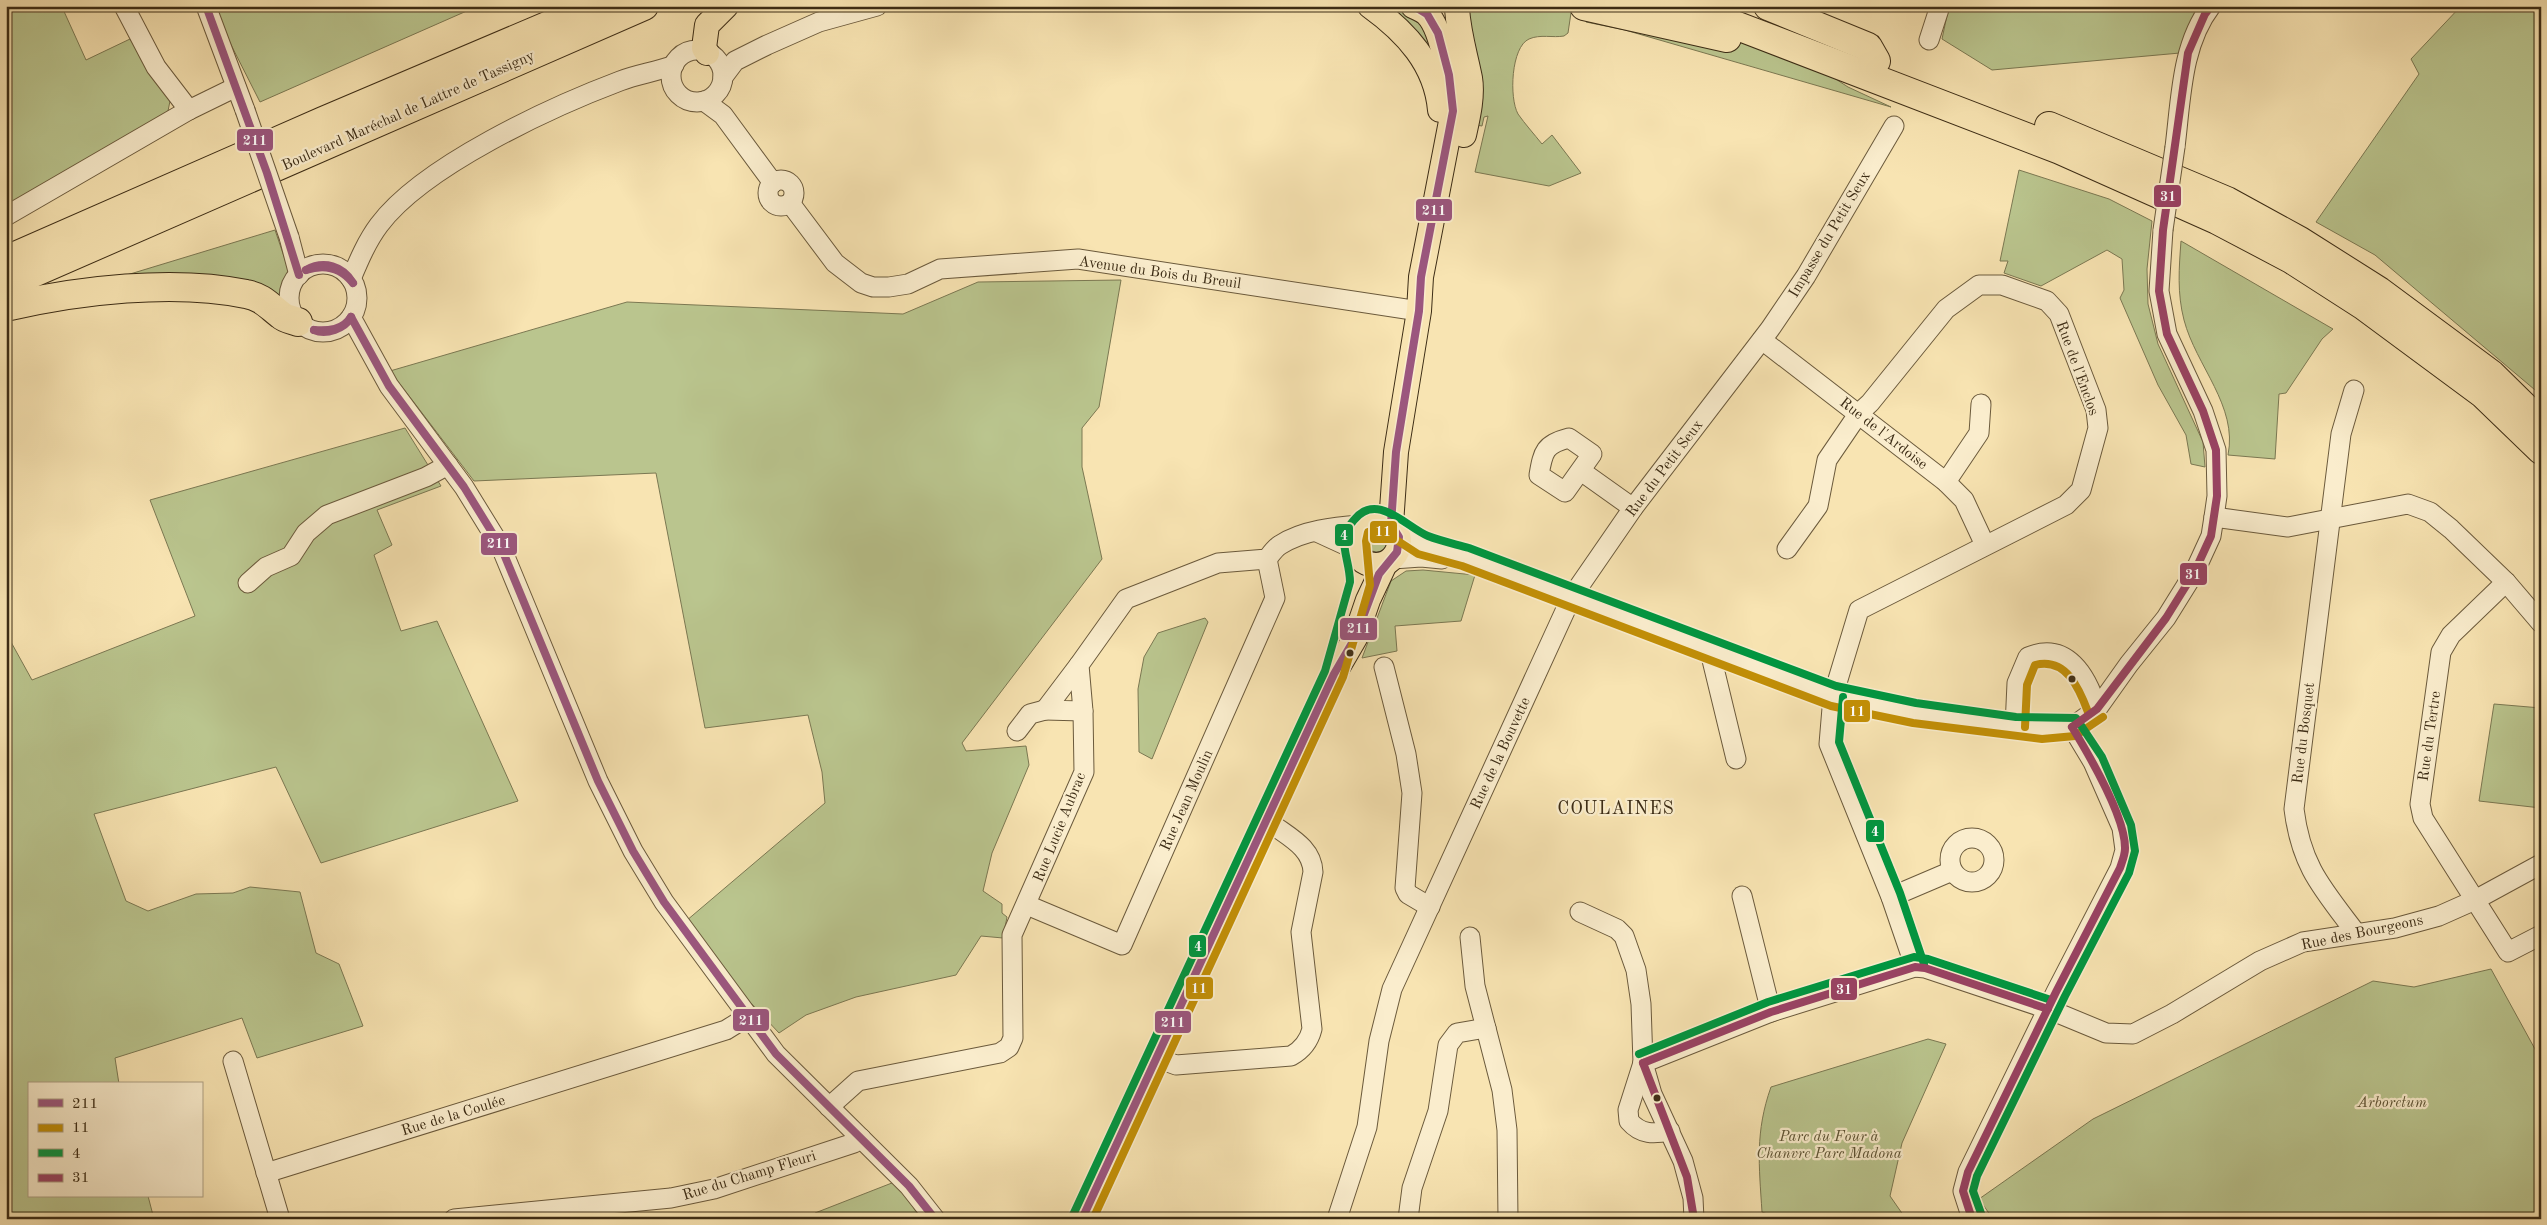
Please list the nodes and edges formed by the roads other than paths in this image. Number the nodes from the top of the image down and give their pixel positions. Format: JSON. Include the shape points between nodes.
{"nodes":[{"id":1,"x":124,"y":6,"type":"edge"},
{"id":2,"x":206,"y":6,"type":"edge"},
{"id":3,"x":594,"y":6,"type":"edge"},
{"id":4,"x":644,"y":6,"type":"edge"},
{"id":5,"x":726,"y":6,"type":"edge"},
{"id":6,"x":877,"y":6,"type":"edge"},
{"id":7,"x":1370,"y":6,"type":"edge"},
{"id":8,"x":1442,"y":6,"type":"edge"},
{"id":9,"x":1459,"y":6,"type":"edge"},
{"id":10,"x":1584,"y":6,"type":"edge"},
{"id":11,"x":1679,"y":6,"type":"edge"},
{"id":12,"x":1728,"y":6,"type":"edge"},
{"id":13,"x":1768,"y":6,"type":"edge"},
{"id":14,"x":1940,"y":6,"type":"edge"},
{"id":15,"x":2211,"y":6,"type":"edge"},
{"id":16,"x":1414,"y":7,"type":"edge"},
{"id":17,"x":1928,"y":40,"type":"dead end"},
{"id":18,"x":720,"y":58,"type":"junction"},
{"id":19,"x":1876,"y":60,"type":"junction"},
{"id":20,"x":1830,"y":62,"type":"junction"},
{"id":21,"x":674,"y":65,"type":"junction"},
{"id":22,"x":652,"y":73,"type":"junction"},
{"id":23,"x":673,"y":85,"type":"junction"},
{"id":24,"x":236,"y":87,"type":"junction"},
{"id":25,"x":715,"y":90,"type":"junction"},
{"id":26,"x":189,"y":110,"type":"junction"},
{"id":27,"x":1894,"y":126,"type":"dead end"},
{"id":28,"x":6,"y":216,"type":"edge"},
{"id":29,"x":1430,"y":232,"type":"junction"},
{"id":30,"x":366,"y":246,"type":"junction"},
{"id":31,"x":6,"y":260,"type":"edge"},
{"id":32,"x":315,"y":269,"type":"junction"},
{"id":33,"x":351,"y":279,"type":"junction"},
{"id":34,"x":6,"y":284,"type":"edge"},
{"id":35,"x":6,"y":306,"type":"edge"},
{"id":36,"x":1419,"y":311,"type":"junction"},
{"id":37,"x":298,"y":322,"type":"junction"},
{"id":38,"x":344,"y":323,"type":"junction"},
{"id":39,"x":1762,"y":340,"type":"junction"},
{"id":40,"x":2354,"y":390,"type":"dead end"},
{"id":41,"x":1981,"y":404,"type":"dead end"},
{"id":42,"x":1859,"y":413,"type":"junction"},
{"id":43,"x":2541,"y":423,"type":"edge"},
{"id":44,"x":2541,"y":450,"type":"edge"},
{"id":45,"x":448,"y":465,"type":"junction"},
{"id":46,"x":1581,"y":471,"type":"dead end"},
{"id":47,"x":1946,"y":482,"type":"junction"},
{"id":48,"x":1633,"y":508,"type":"junction"},
{"id":49,"x":2214,"y":517,"type":"junction"},
{"id":50,"x":2330,"y":518,"type":"junction"},
{"id":51,"x":1379,"y":525,"type":"junction"},
{"id":52,"x":1317,"y":532,"type":"junction"},
{"id":53,"x":1985,"y":545,"type":"junction"},
{"id":54,"x":1787,"y":549,"type":"dead end"},
{"id":55,"x":1356,"y":553,"type":"junction"},
{"id":56,"x":1267,"y":559,"type":"junction"},
{"id":57,"x":1389,"y":561,"type":"junction"},
{"id":58,"x":1485,"y":564,"type":"junction"},
{"id":59,"x":248,"y":582,"type":"dead end"},
{"id":60,"x":2506,"y":582,"type":"junction"},
{"id":61,"x":1571,"y":598,"type":"junction"},
{"id":62,"x":2541,"y":623,"type":"edge"},
{"id":63,"x":1715,"y":652,"type":"junction"},
{"id":64,"x":1079,"y":666,"type":"junction"},
{"id":65,"x":1384,"y":667,"type":"dead end"},
{"id":66,"x":1334,"y":674,"type":"junction"},
{"id":67,"x":1834,"y":696,"type":"junction"},
{"id":68,"x":2097,"y":709,"type":"junction"},
{"id":69,"x":1045,"y":710,"type":"junction"},
{"id":70,"x":1083,"y":711,"type":"junction"},
{"id":71,"x":2015,"y":727,"type":"junction"},
{"id":72,"x":2072,"y":727,"type":"junction"},
{"id":73,"x":1017,"y":730,"type":"dead end"},
{"id":74,"x":1736,"y":760,"type":"dead end"},
{"id":75,"x":1268,"y":821,"type":"junction"},
{"id":76,"x":2541,"y":864,"type":"edge"},
{"id":77,"x":1952,"y":871,"type":"dead end"},
{"id":78,"x":1742,"y":896,"type":"dead end"},
{"id":79,"x":1891,"y":897,"type":"junction"},
{"id":80,"x":2476,"y":900,"type":"junction"},
{"id":81,"x":1027,"y":905,"type":"junction"},
{"id":82,"x":1430,"y":907,"type":"junction"},
{"id":83,"x":1580,"y":912,"type":"dead end"},
{"id":84,"x":2356,"y":932,"type":"junction"},
{"id":85,"x":2541,"y":936,"type":"edge"},
{"id":86,"x":1470,"y":938,"type":"dead end"},
{"id":87,"x":1915,"y":967,"type":"junction"},
{"id":88,"x":2048,"y":1009,"type":"junction"},
{"id":89,"x":1771,"y":1012,"type":"junction"},
{"id":90,"x":748,"y":1016,"type":"junction"},
{"id":91,"x":1486,"y":1028,"type":"junction"},
{"id":92,"x":1157,"y":1058,"type":"junction"},
{"id":93,"x":233,"y":1061,"type":"dead end"},
{"id":94,"x":1643,"y":1063,"type":"junction"},
{"id":95,"x":829,"y":1107,"type":"junction"},
{"id":96,"x":1670,"y":1131,"type":"junction"},
{"id":97,"x":861,"y":1138,"type":"junction"},
{"id":98,"x":266,"y":1173,"type":"junction"},
{"id":99,"x":1503,"y":1217,"type":"edge"},
{"id":100,"x":280,"y":1219,"type":"edge"},
{"id":101,"x":454,"y":1219,"type":"edge"},
{"id":102,"x":935,"y":1219,"type":"edge"},
{"id":103,"x":1082,"y":1219,"type":"edge"},
{"id":104,"x":1336,"y":1219,"type":"edge"},
{"id":105,"x":1408,"y":1219,"type":"edge"},
{"id":106,"x":1694,"y":1219,"type":"edge"},
{"id":107,"x":1972,"y":1219,"type":"edge"}],
"edges":[{"from":1,"to":26,"type":"street","via":[[156,67]]},
{"from":2,"to":24,"type":"street"},
{"from":3,"to":31,"type":"highway","name":"Boulevard Maréchal de Lattre de Tassigny"},
{"from":4,"to":34,"type":"highway","name":"Boulevard Maréchal de Lattre de Tassigny"},
{"from":5,"to":18,"type":"main road","via":[[707,25],[704,48]]},
{"from":6,"to":18,"type":"street","via":[[819,22]]},
{"from":7,"to":29,"type":"main road","via":[[1411,41],[1430,70],[1438,95],[1440,122]]},
{"from":8,"to":16,"type":"main road"},
{"from":9,"to":36,"type":"main road","via":[[1460,40],[1470,79],[1468,119],[1432,278]]},
{"from":10,"to":20,"type":"highway","via":[[1748,43],[1814,65]]},
{"from":11,"to":20,"type":"highway"},
{"from":12,"to":19,"type":"highway"},
{"from":13,"to":19,"type":"highway","via":[[1868,47]]},
{"from":14,"to":17,"type":"street"},
{"from":15,"to":49,"type":"street","bridge":true,"via":[[2188,52],[2163,230],[2158,291],[2167,334],[2203,411],[2216,450]]},
{"from":16,"to":29,"type":"main road","via":[[1427,14],[1434,28],[1452,87],[1450,136]]},
{"from":18,"to":21,"type":"street","via":[[690,52]]},
{"from":18,"to":25,"type":"street"},
{"from":19,"to":43,"type":"highway","via":[[2118,153],[2227,201],[2300,241],[2379,291],[2491,374]]},
{"from":20,"to":44,"type":"highway","via":[[2060,150],[2218,220],[2291,259],[2364,306],[2483,394]]},
{"from":21,"to":22,"type":"street"},
{"from":21,"to":23,"type":"street"},
{"from":22,"to":23,"type":"street"},
{"from":22,"to":30,"type":"street","via":[[622,80],[534,119],[439,172],[393,209]]},
{"from":23,"to":25,"type":"street","via":[[692,102]]},
{"from":24,"to":26,"type":"street"},
{"from":24,"to":32,"type":"street","bridge":true,"via":[[289,237]]},
{"from":25,"to":36,"type":"street","name":"Avenue du Bois du Breuil","via":[[723,114],[773,183],[786,182],[792,187],[794,195],[790,203],[835,263],[861,283],[873,287],[908,284],[940,269],[1078,259]]},
{"from":26,"to":28,"type":"street"},
{"from":27,"to":39,"type":"street","name":"Impasse du Petit Seux","via":[[1806,276]]},
{"from":29,"to":36,"type":"main road","via":[[1421,277]]},
{"from":30,"to":32,"type":"street"},
{"from":30,"to":33,"type":"street"},
{"from":32,"to":33,"type":"street","via":[[342,271]]},
{"from":32,"to":37,"type":"street","via":[[292,285],[289,298]]},
{"from":33,"to":38,"type":"street","via":[[357,295],[356,307]]},
{"from":35,"to":37,"type":"highway","via":[[117,290],[211,289],[263,299],[282,316]]},
{"from":36,"to":51,"type":"main road","via":[[1396,452]]},
{"from":37,"to":38,"type":"street","via":[[320,332]]},
{"from":38,"to":45,"type":"street"},
{"from":39,"to":42,"type":"street","name":"Rue de l'Ardoise"},
{"from":39,"to":48,"type":"street","name":"Rue du Petit Seux"},
{"from":40,"to":50,"type":"street","name":"Rue du Bosquet","via":[[2341,434]]},
{"from":41,"to":47,"type":"street","via":[[1979,433]]},
{"from":42,"to":47,"type":"street","name":"Rue de l'Ardoise"},
{"from":42,"to":53,"type":"street","name":"Rue de l'Enclos","via":[[1946,309],[1979,285],[2002,285],[2047,301],[2059,314],[2096,410],[2098,428],[2080,490],[2066,505]]},
{"from":42,"to":54,"type":"street","name":"Rue de l'Enclos","via":[[1826,460],[1818,506]]},
{"from":45,"to":59,"type":"street","via":[[426,477],[327,515],[306,533],[291,556],[266,567]]},
{"from":45,"to":90,"type":"street","via":[[501,547],[598,781],[633,851],[664,902]]},
{"from":46,"to":48,"type":"street"},
{"from":47,"to":53,"type":"street","name":"Rue de l'Ardoise","via":[[1964,500]]},
{"from":48,"to":61,"type":"street","name":"Rue du Petit Seux"},
{"from":49,"to":50,"type":"street","via":[[2288,527]]},
{"from":49,"to":68,"type":"street","via":[[2210,536],[2194,573],[2166,618]]},
{"from":50,"to":60,"type":"street","via":[[2408,504],[2430,512]]},
{"from":50,"to":84,"type":"street","name":"Rue du Bosquet","via":[[2294,809],[2298,838],[2314,877]]},
{"from":51,"to":52,"type":"street","via":[[1335,527]]},
{"from":51,"to":55,"type":"main road","via":[[1354,536]]},
{"from":51,"to":57,"type":"main road","via":[[1400,545]]},
{"from":51,"to":58,"type":"street","via":[[1423,545]]},
{"from":52,"to":55,"type":"street"},
{"from":52,"to":56,"type":"street","via":[[1279,545]]},
{"from":53,"to":67,"type":"street","name":"Rue de l'Enclos","via":[[1858,610]]},
{"from":55,"to":57,"type":"main road","via":[[1370,565]]},
{"from":55,"to":66,"type":"main road","via":[[1360,569],[1358,596]]},
{"from":56,"to":64,"type":"street","via":[[1218,563],[1126,599]]},
{"from":56,"to":81,"type":"street","name":"Rue Jean Moulin","via":[[1275,598],[1122,945]]},
{"from":57,"to":58,"type":"street","via":[[1421,557]]},
{"from":57,"to":66,"type":"main road","via":[[1368,600],[1355,638]]},
{"from":58,"to":61,"type":"street"},
{"from":60,"to":62,"type":"street"},
{"from":60,"to":80,"type":"street","name":"Rue du Tertre","via":[[2451,635],[2441,652],[2420,804],[2423,818]]},
{"from":61,"to":63,"type":"street"},
{"from":61,"to":82,"type":"street","name":"Rue de la Bouvette"},
{"from":63,"to":67,"type":"street"},
{"from":63,"to":74,"type":"street","via":[[1712,660]]},
{"from":64,"to":69,"type":"street"},
{"from":64,"to":70,"type":"street","name":"Rue Lucie Aubrac"},
{"from":65,"to":82,"type":"street","via":[[1406,754],[1412,793],[1405,888],[1408,894]]},
{"from":66,"to":75,"type":"main road"},
{"from":67,"to":71,"type":"street","via":[[1914,713]]},
{"from":67,"to":79,"type":"street","name":"Rue de l'Enclos","via":[[1829,744]]},
{"from":68,"to":71,"type":"street","via":[[2090,686],[2068,660],[2049,652],[2038,653],[2028,657],[2017,683]]},
{"from":68,"to":72,"type":"street"},
{"from":69,"to":70,"type":"street"},
{"from":69,"to":73,"type":"street","via":[[1030,714]]},
{"from":70,"to":81,"type":"street","name":"Rue Lucie Aubrac","via":[[1084,772]]},
{"from":71,"to":72,"type":"street"},
{"from":72,"to":88,"type":"street","via":[[2093,762],[2122,828],[2125,850],[2120,868]]},
{"from":75,"to":92,"type":"main road"},
{"from":75,"to":92,"type":"street","via":[[1292,838],[1313,863],[1301,932],[1312,1029],[1310,1039],[1291,1056],[1176,1065]]},
{"from":76,"to":80,"type":"street","name":"Rue des Bourgeons"},
{"from":77,"to":79,"type":"street"},
{"from":78,"to":89,"type":"street"},
{"from":79,"to":87,"type":"street","name":"Rue de l'Enclos"},
{"from":80,"to":84,"type":"street","name":"Rue des Bourgeons","via":[[2439,916],[2395,928]]},
{"from":80,"to":85,"type":"street","name":"Rue du Tertre","via":[[2508,952]]},
{"from":81,"to":95,"type":"street","name":"Rue Lucie Aubrac","via":[[1012,935],[1013,1038],[1009,1048],[1000,1053],[858,1081]]},
{"from":82,"to":104,"type":"street","name":"Rue de la Bouvette","via":[[1392,989],[1379,1041],[1367,1127]]},
{"from":83,"to":94,"type":"street","via":[[1617,929],[1624,936],[1636,970]]},
{"from":84,"to":88,"type":"street","name":"Rue des Bourgeons","via":[[2303,942],[2260,961],[2134,1034],[2106,1033]]},
{"from":86,"to":91,"type":"street","via":[[1475,986]]},
{"from":87,"to":88,"type":"street","name":"Rue des Bourgeons"},
{"from":87,"to":89,"type":"street"},
{"from":88,"to":107,"type":"street","via":[[1968,1172],[1963,1191]]},
{"from":89,"to":94,"type":"street"},
{"from":90,"to":95,"type":"street","via":[[776,1054]]},
{"from":90,"to":98,"type":"street","name":"Rue de la Coulée","via":[[726,1030]]},
{"from":91,"to":99,"type":"street","via":[[1502,1090],[1506,1130]]},
{"from":91,"to":105,"type":"street","via":[[1457,1033],[1448,1045],[1438,1111],[1412,1188]]},
{"from":92,"to":103,"type":"main road"},
{"from":93,"to":98,"type":"street"},
{"from":94,"to":96,"type":"street","via":[[1652,1094]]},
{"from":94,"to":96,"type":"street","via":[[1628,1110],[1628,1121],[1645,1133]]},
{"from":95,"to":97,"type":"street"},
{"from":96,"to":106,"type":"street","via":[[1684,1161],[1693,1198]]},
{"from":97,"to":101,"type":"street","name":"Rue du Champ Fleuri","via":[[714,1189],[671,1198]]},
{"from":97,"to":102,"type":"street","via":[[909,1186]]},
{"from":98,"to":100,"type":"street"}]}
